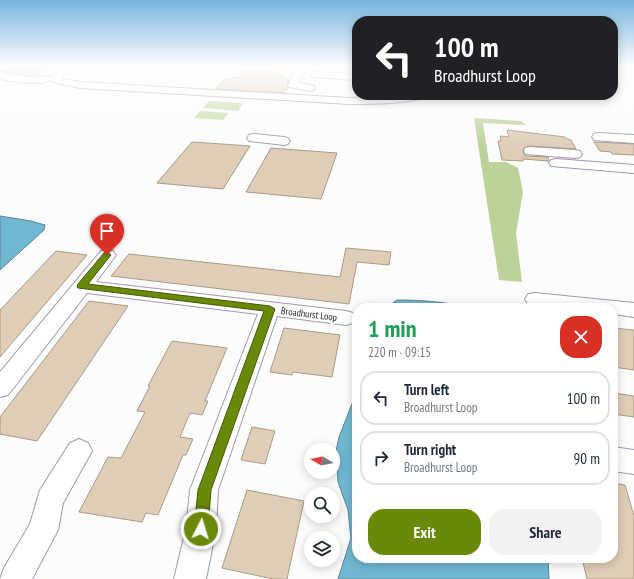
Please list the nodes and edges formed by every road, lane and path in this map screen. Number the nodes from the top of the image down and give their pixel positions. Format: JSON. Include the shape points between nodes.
{"nodes":[{"id":1,"x":236,"y":94,"type":"edge"},
{"id":2,"x":307,"y":94,"type":"edge"},
{"id":3,"x":305,"y":98,"type":"junction"},
{"id":4,"x":379,"y":100,"type":"edge"},
{"id":5,"x":598,"y":136,"type":"dead end"},
{"id":6,"x":253,"y":138,"type":"dead end"},
{"id":7,"x":634,"y":139,"type":"edge"},
{"id":8,"x":284,"y":141,"type":"dead end"},
{"id":9,"x":530,"y":151,"type":"dead end"},
{"id":10,"x":556,"y":163,"type":"dead end"},
{"id":11,"x":582,"y":165,"type":"junction"},
{"id":12,"x":634,"y":169,"type":"edge"},
{"id":13,"x":107,"y":255,"type":"dead end"},
{"id":14,"x":82,"y":286,"type":"junction"},
{"id":15,"x":535,"y":299,"type":"dead end"},
{"id":16,"x":571,"y":303,"type":"edge"},
{"id":17,"x":618,"y":308,"type":"edge"},
{"id":18,"x":270,"y":309,"type":"junction"},
{"id":19,"x":634,"y":310,"type":"edge"},
{"id":20,"x":346,"y":318,"type":"dead end"},
{"id":21,"x":0,"y":388,"type":"edge"},
{"id":22,"x":79,"y":452,"type":"dead end"},
{"id":23,"x":618,"y":460,"type":"edge"},
{"id":24,"x":634,"y":462,"type":"edge"},
{"id":25,"x":15,"y":579,"type":"edge"},
{"id":26,"x":190,"y":579,"type":"edge"}],
"edges":[{"from":1,"to":3,"type":"street"},
{"from":2,"to":3,"type":"street"},
{"from":3,"to":4,"type":"street"},
{"from":5,"to":7,"type":"street"},
{"from":6,"to":8,"type":"street"},
{"from":9,"to":11,"type":"street","via":[[577,155]]},
{"from":10,"to":11,"type":"street"},
{"from":11,"to":12,"type":"street"},
{"from":13,"to":14,"type":"street"},
{"from":14,"to":18,"type":"street","name":"Broadhurst Loop"},
{"from":14,"to":21,"type":"street"},
{"from":15,"to":16,"type":"street"},
{"from":17,"to":19,"type":"street"},
{"from":18,"to":20,"type":"street","name":"Broadhurst Loop"},
{"from":18,"to":26,"type":"street","via":[[204,490],[201,529]]},
{"from":22,"to":25,"type":"street","via":[[50,500],[43,530]]},
{"from":23,"to":24,"type":"street"}]}
